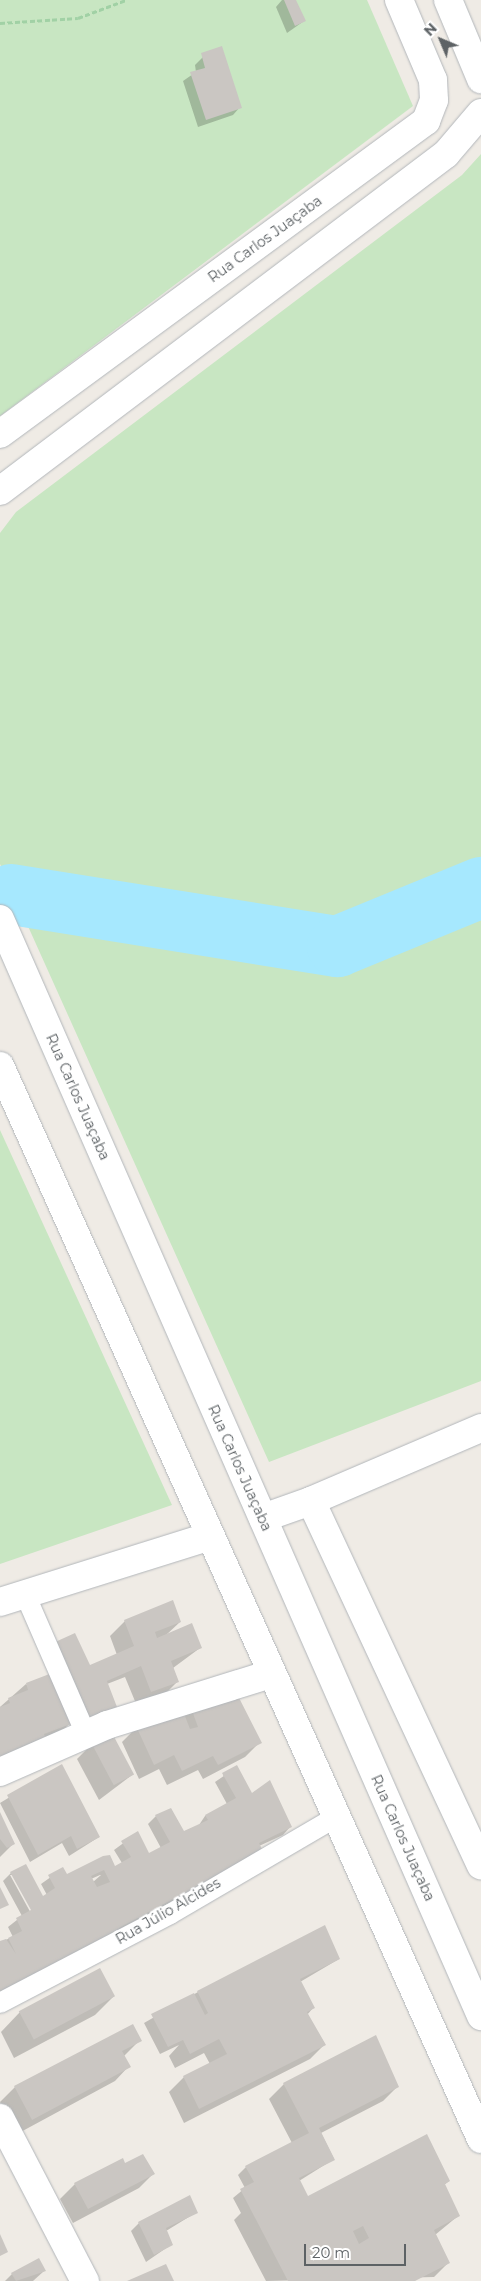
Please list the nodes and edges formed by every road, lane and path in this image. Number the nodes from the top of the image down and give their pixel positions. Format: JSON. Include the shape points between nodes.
{"nodes":[{"id":1,"x":126,"y":0,"type":"edge"},
{"id":2,"x":399,"y":0,"type":"edge"},
{"id":3,"x":448,"y":0,"type":"edge"},
{"id":4,"x":0,"y":23,"type":"edge"},
{"id":5,"x":481,"y":78,"type":"edge"},
{"id":6,"x":481,"y":113,"type":"edge"},
{"id":7,"x":0,"y":434,"type":"edge"},
{"id":8,"x":0,"y":490,"type":"edge"},
{"id":9,"x":0,"y":919,"type":"edge"},
{"id":10,"x":0,"y":1066,"type":"edge"},
{"id":11,"x":481,"y":1428,"type":"edge"},
{"id":12,"x":311,"y":1501,"type":"junction"},
{"id":13,"x":263,"y":1518,"type":"junction"},
{"id":14,"x":208,"y":1537,"type":"junction"},
{"id":15,"x":26,"y":1594,"type":"junction"},
{"id":16,"x":0,"y":1602,"type":"edge"},
{"id":17,"x":271,"y":1674,"type":"junction"},
{"id":18,"x":86,"y":1734,"type":"junction"},
{"id":19,"x":0,"y":1772,"type":"edge"},
{"id":20,"x":336,"y":1817,"type":"junction"},
{"id":21,"x":481,"y":1865,"type":"edge"},
{"id":22,"x":0,"y":2003,"type":"edge"},
{"id":23,"x":481,"y":2016,"type":"edge"},
{"id":24,"x":0,"y":2118,"type":"edge"},
{"id":25,"x":481,"y":2139,"type":"edge"},
{"id":26,"x":85,"y":2281,"type":"edge"}],
"edges":[{"from":1,"to":4,"type":"path","via":[[78,18]]},
{"from":2,"to":7,"type":"street","name":"Rua Carlos Juaçaba","via":[[433,80],[434,100],[426,121]]},
{"from":3,"to":5,"type":"street"},
{"from":6,"to":8,"type":"street","via":[[446,154]]},
{"from":9,"to":13,"type":"street","name":"Rua Carlos Juaçaba"},
{"from":10,"to":14,"type":"street"},
{"from":11,"to":12,"type":"street"},
{"from":12,"to":13,"type":"street"},
{"from":12,"to":21,"type":"street"},
{"from":13,"to":23,"type":"street","name":"Rua Carlos Juaçaba"},
{"from":14,"to":15,"type":"street"},
{"from":14,"to":17,"type":"street"},
{"from":15,"to":16,"type":"street"},
{"from":15,"to":18,"type":"lane"},
{"from":17,"to":18,"type":"street"},
{"from":17,"to":20,"type":"street"},
{"from":18,"to":19,"type":"street"},
{"from":20,"to":22,"type":"lane","name":"Rua Júlio Alcides","via":[[170,1914]]},
{"from":20,"to":25,"type":"street"},
{"from":24,"to":26,"type":"street"}]}
